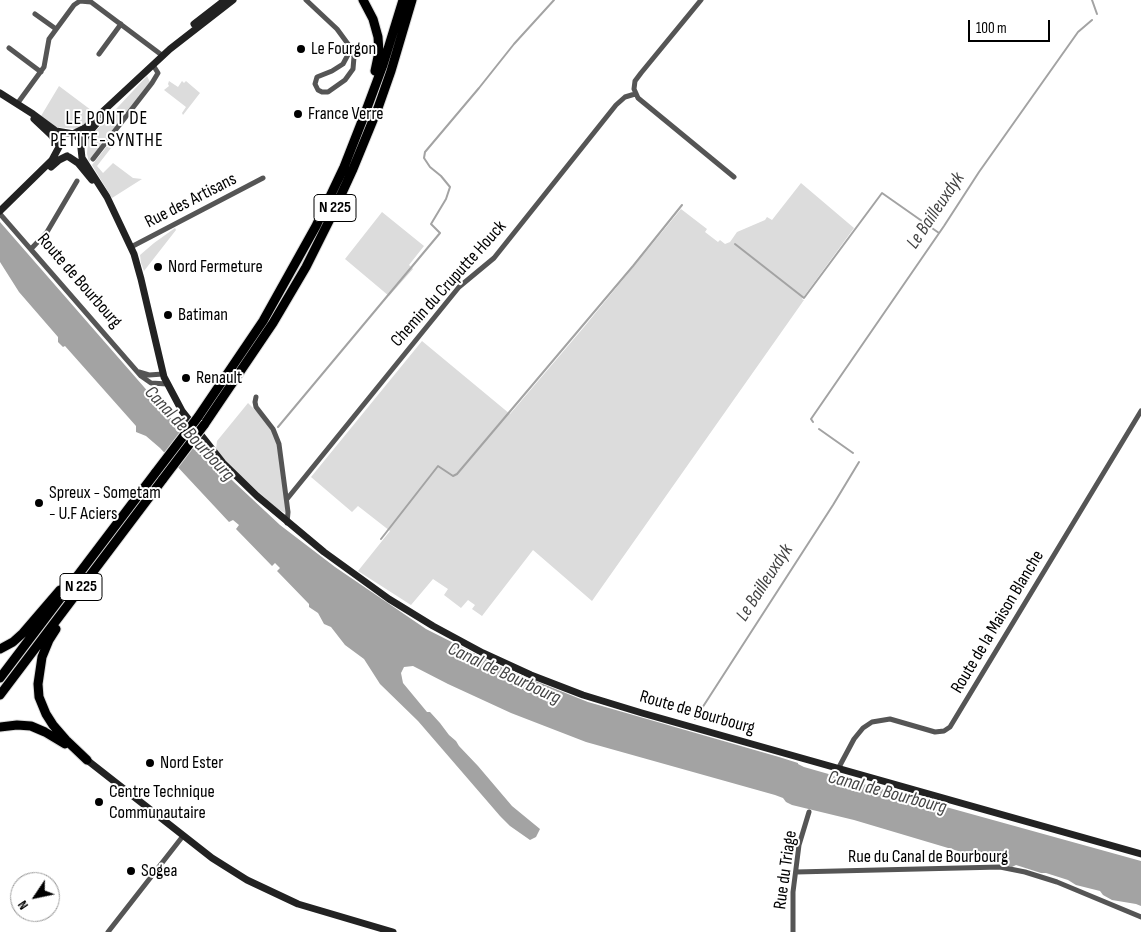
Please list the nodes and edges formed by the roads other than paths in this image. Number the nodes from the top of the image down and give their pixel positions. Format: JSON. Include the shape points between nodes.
{"nodes":[{"id":1,"x":80,"y":0,"type":"edge"},
{"id":2,"x":225,"y":0,"type":"edge"},
{"id":3,"x":233,"y":0,"type":"edge"},
{"id":4,"x":306,"y":0,"type":"edge"},
{"id":5,"x":363,"y":0,"type":"edge"},
{"id":6,"x":402,"y":0,"type":"edge"},
{"id":7,"x":412,"y":0,"type":"edge"},
{"id":8,"x":701,"y":0,"type":"edge"},
{"id":9,"x":35,"y":14,"type":"dead end"},
{"id":10,"x":121,"y":24,"type":"junction"},
{"id":11,"x":56,"y":29,"type":"junction"},
{"id":12,"x":9,"y":48,"type":"dead end"},
{"id":13,"x":170,"y":49,"type":"junction"},
{"id":14,"x":351,"y":49,"type":"junction"},
{"id":15,"x":99,"y":54,"type":"dead end"},
{"id":16,"x":163,"y":56,"type":"junction"},
{"id":17,"x":153,"y":65,"type":"junction"},
{"id":18,"x":40,"y":72,"type":"junction"},
{"id":19,"x":134,"y":84,"type":"junction"},
{"id":20,"x":0,"y":93,"type":"edge"},
{"id":21,"x":635,"y":94,"type":"junction"},
{"id":22,"x":17,"y":104,"type":"junction"},
{"id":23,"x":71,"y":134,"type":"junction"},
{"id":24,"x":59,"y":146,"type":"junction"},
{"id":25,"x":81,"y":146,"type":"junction"},
{"id":26,"x":352,"y":146,"type":"junction"},
{"id":27,"x":68,"y":156,"type":"junction"},
{"id":28,"x":93,"y":159,"type":"dead end"},
{"id":29,"x":734,"y":177,"type":"dead end"},
{"id":30,"x":263,"y":178,"type":"dead end"},
{"id":31,"x":76,"y":181,"type":"dead end"},
{"id":32,"x":9,"y":203,"type":"junction"},
{"id":33,"x":0,"y":213,"type":"edge"},
{"id":34,"x":125,"y":233,"type":"junction"},
{"id":35,"x":131,"y":247,"type":"junction"},
{"id":36,"x":31,"y":249,"type":"junction"},
{"id":37,"x":134,"y":368,"type":"junction"},
{"id":38,"x":163,"y":374,"type":"junction"},
{"id":39,"x":167,"y":384,"type":"junction"},
{"id":40,"x":256,"y":397,"type":"dead end"},
{"id":41,"x":1141,"y":412,"type":"edge"},
{"id":42,"x":286,"y":498,"type":"junction"},
{"id":43,"x":285,"y":521,"type":"junction"},
{"id":44,"x":102,"y":543,"type":"junction"},
{"id":45,"x":93,"y":571,"type":"junction"},
{"id":46,"x":0,"y":649,"type":"edge"},
{"id":47,"x":0,"y":678,"type":"edge"},
{"id":48,"x":0,"y":695,"type":"edge"},
{"id":49,"x":0,"y":727,"type":"edge"},
{"id":50,"x":88,"y":760,"type":"junction"},
{"id":51,"x":838,"y":769,"type":"junction"},
{"id":52,"x":809,"y":812,"type":"dead end"},
{"id":53,"x":183,"y":836,"type":"junction"},
{"id":54,"x":1141,"y":854,"type":"edge"},
{"id":55,"x":796,"y":872,"type":"junction"},
{"id":56,"x":1141,"y":916,"type":"edge"},
{"id":57,"x":108,"y":932,"type":"edge"},
{"id":58,"x":393,"y":932,"type":"edge"},
{"id":59,"x":793,"y":932,"type":"edge"}],
"edges":[{"from":1,"to":10,"type":"street","via":[[91,2]]},
{"from":1,"to":11,"type":"street"},
{"from":2,"to":13,"type":"main road","via":[[184,33]]},
{"from":3,"to":13,"type":"main road"},
{"from":4,"to":14,"type":"street","via":[[334,25]]},
{"from":5,"to":26,"type":"highway","via":[[375,23],[379,52]]},
{"from":6,"to":26,"type":"highway","number":"N 225","via":[[379,75]]},
{"from":7,"to":45,"type":"highway","number":"N 225","bridge":true,"via":[[378,108],[353,169],[301,275],[273,323],[204,425]]},
{"from":8,"to":21,"type":"street","via":[[637,78]]},
{"from":9,"to":11,"type":"street"},
{"from":10,"to":15,"type":"street"},
{"from":10,"to":16,"type":"street"},
{"from":11,"to":18,"type":"street","via":[[47,43]]},
{"from":12,"to":18,"type":"street"},
{"from":13,"to":16,"type":"main road"},
{"from":14,"to":14,"type":"street","via":[[343,64],[317,77],[315,84],[318,90],[328,92],[348,78],[354,63]]},
{"from":16,"to":17,"type":"main road"},
{"from":17,"to":19,"type":"main road"},
{"from":17,"to":28,"type":"street","via":[[158,72],[152,83]]},
{"from":18,"to":22,"type":"street"},
{"from":19,"to":23,"type":"main road","via":[[85,128]]},
{"from":19,"to":25,"type":"main road","via":[[87,134]]},
{"from":20,"to":22,"type":"main road"},
{"from":21,"to":29,"type":"street"},
{"from":21,"to":42,"type":"street","name":"Chemin du Cruputte Houck","via":[[618,103],[491,261],[460,287]]},
{"from":22,"to":23,"type":"main road","via":[[56,131]]},
{"from":22,"to":24,"type":"main road"},
{"from":23,"to":24,"type":"main road","via":[[62,137]]},
{"from":23,"to":25,"type":"main road","via":[[78,137]]},
{"from":24,"to":27,"type":"main road"},
{"from":24,"to":32,"type":"main road","via":[[53,159]]},
{"from":25,"to":27,"type":"main road","via":[[76,155]]},
{"from":25,"to":34,"type":"main road","via":[[83,160],[105,193]]},
{"from":26,"to":44,"type":"highway","number":"N 225","bridge":true,"via":[[316,226],[249,344]]},
{"from":27,"to":32,"type":"main road","via":[[57,161]]},
{"from":27,"to":34,"type":"main road","via":[[90,177]]},
{"from":30,"to":35,"type":"street","name":"Rue des Artisans"},
{"from":31,"to":36,"type":"street","via":[[47,232]]},
{"from":32,"to":33,"type":"main road"},
{"from":33,"to":36,"type":"street","name":"Route de Bourbourg"},
{"from":34,"to":35,"type":"main road","name":"Route de Bourbourg"},
{"from":35,"to":38,"type":"main road","name":"Route de Bourbourg","via":[[142,279]]},
{"from":36,"to":37,"type":"street","name":"Route de Bourbourg"},
{"from":37,"to":38,"type":"street","via":[[144,374]]},
{"from":37,"to":39,"type":"street","name":"Route de Bourbourg","via":[[148,382]]},
{"from":38,"to":39,"type":"main road","name":"Route de Bourbourg"},
{"from":39,"to":43,"type":"main road","name":"Route de Bourbourg","via":[[182,411],[223,464]]},
{"from":40,"to":42,"type":"street","via":[[256,407],[277,439]]},
{"from":41,"to":51,"type":"street","name":"Route de la Maison Blanche","via":[[950,726],[935,732],[894,720],[872,722],[854,739]]},
{"from":42,"to":43,"type":"street","via":[[288,515]]},
{"from":43,"to":51,"type":"main road","name":"Route de Bourbourg","via":[[395,603],[508,664],[602,701]]},
{"from":44,"to":46,"type":"highway","via":[[26,630]]},
{"from":44,"to":47,"type":"highway","number":"N 225"},
{"from":45,"to":48,"type":"highway","number":"N 225"},
{"from":45,"to":50,"type":"highway","via":[[49,640],[42,657],[38,684],[40,700],[51,721]]},
{"from":49,"to":50,"type":"highway","via":[[22,725],[41,730]]},
{"from":50,"to":53,"type":"main road"},
{"from":51,"to":54,"type":"main road","name":"Route de Bourbourg"},
{"from":52,"to":55,"type":"street","name":"Rue du Triage","via":[[799,845]]},
{"from":53,"to":57,"type":"street"},
{"from":53,"to":58,"type":"main road","via":[[225,868],[266,890],[298,904]]},
{"from":55,"to":56,"type":"street","name":"Rue du Canal de Bourbourg","via":[[1000,867],[1057,882]]},
{"from":55,"to":59,"type":"street","name":"Rue du Triage","via":[[792,900]]}]}
